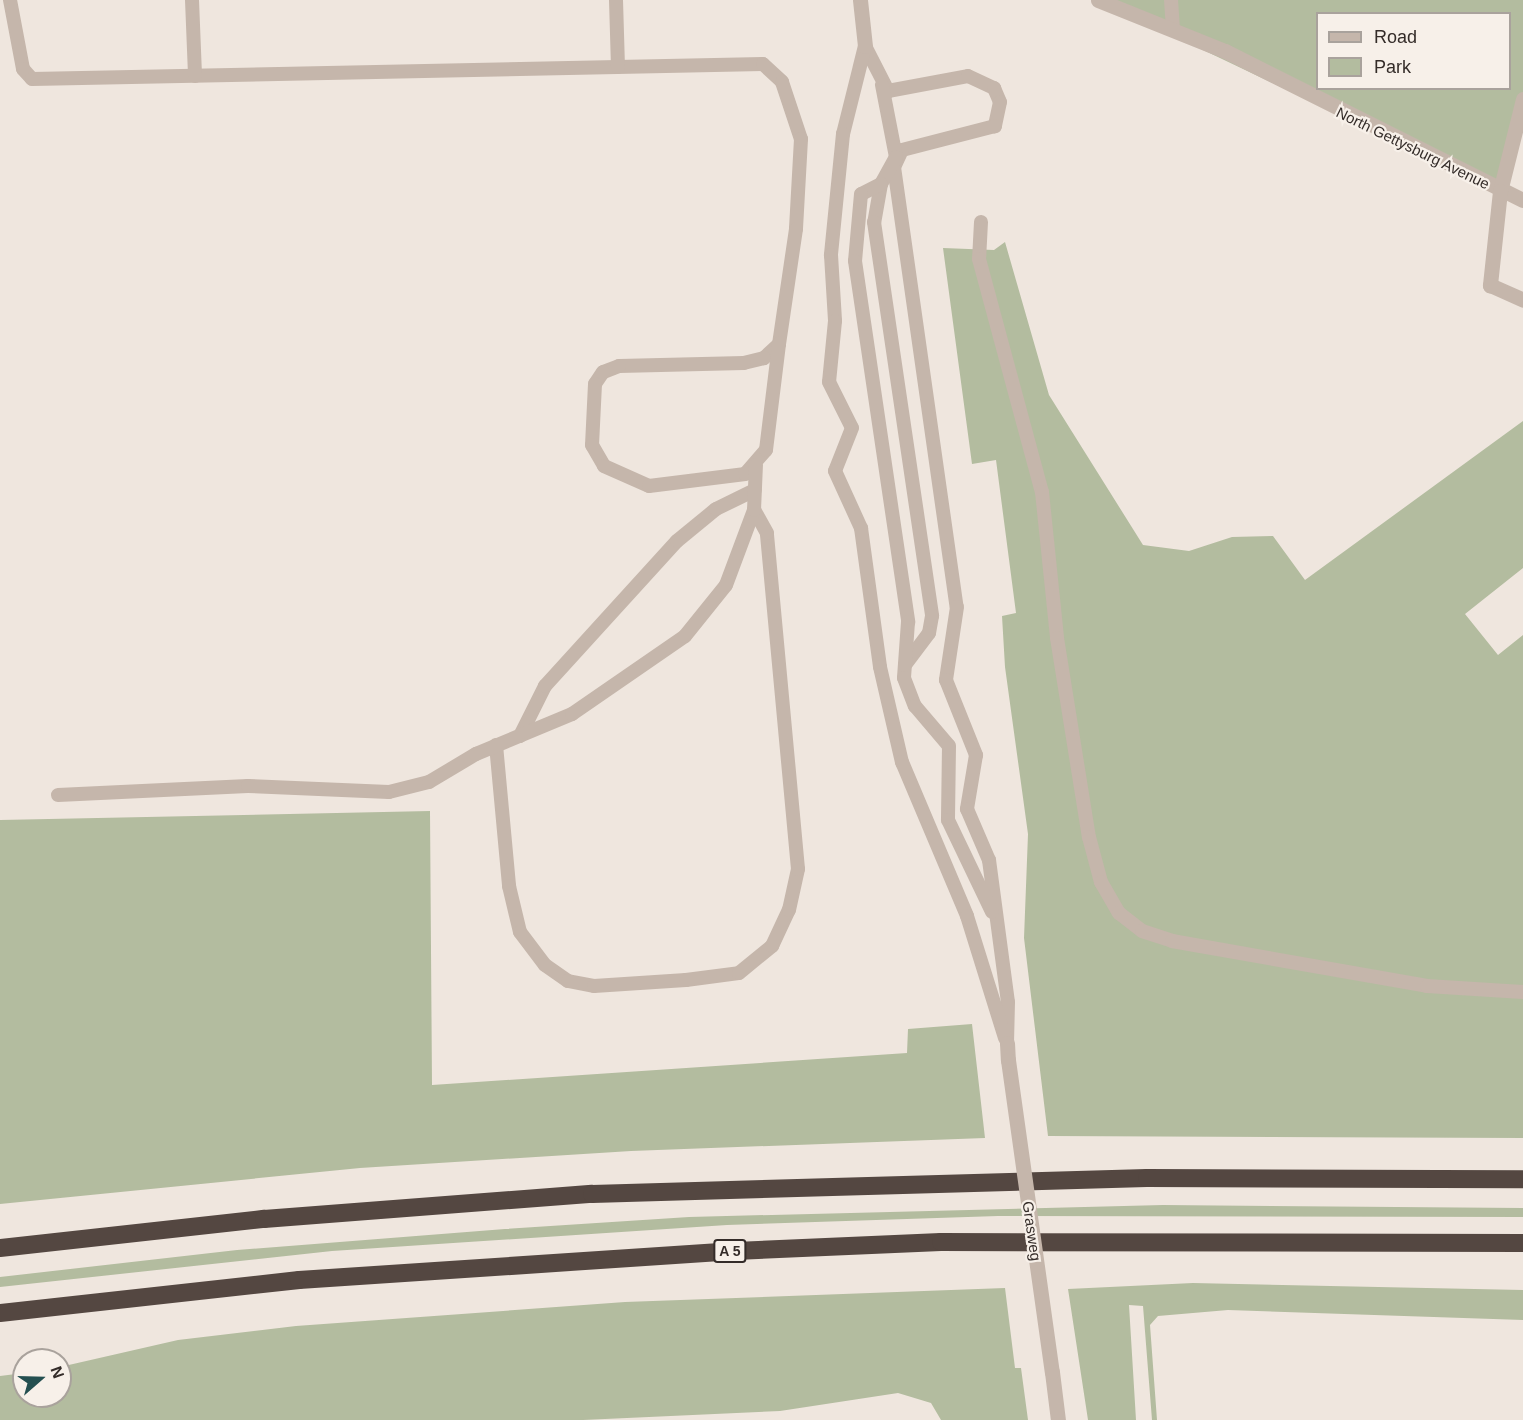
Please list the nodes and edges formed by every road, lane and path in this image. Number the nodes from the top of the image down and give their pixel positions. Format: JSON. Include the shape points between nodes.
{"nodes":[{"id":1,"x":10,"y":0,"type":"edge"},
{"id":2,"x":192,"y":0,"type":"edge"},
{"id":3,"x":616,"y":0,"type":"edge"},
{"id":4,"x":860,"y":0,"type":"edge"},
{"id":5,"x":1098,"y":0,"type":"edge"},
{"id":6,"x":1171,"y":0,"type":"edge"},
{"id":7,"x":1173,"y":29,"type":"junction"},
{"id":8,"x":865,"y":46,"type":"junction"},
{"id":9,"x":618,"y":67,"type":"junction"},
{"id":10,"x":195,"y":76,"type":"junction"},
{"id":11,"x":882,"y":85,"type":"junction"},
{"id":12,"x":1523,"y":99,"type":"edge"},
{"id":13,"x":896,"y":157,"type":"junction"},
{"id":14,"x":881,"y":184,"type":"junction"},
{"id":15,"x":1500,"y":191,"type":"junction"},
{"id":16,"x":1523,"y":200,"type":"edge"},
{"id":17,"x":981,"y":222,"type":"dead end"},
{"id":18,"x":1523,"y":300,"type":"edge"},
{"id":19,"x":778,"y":344,"type":"junction"},
{"id":20,"x":756,"y":465,"type":"junction"},
{"id":21,"x":755,"y":490,"type":"junction"},
{"id":22,"x":754,"y":510,"type":"junction"},
{"id":23,"x":904,"y":665,"type":"junction"},
{"id":24,"x":520,"y":736,"type":"junction"},
{"id":25,"x":496,"y":745,"type":"junction"},
{"id":26,"x":58,"y":795,"type":"dead end"},
{"id":27,"x":997,"y":921,"type":"junction"},
{"id":28,"x":1523,"y":992,"type":"edge"},
{"id":29,"x":1007,"y":1043,"type":"junction"},
{"id":30,"x":1523,"y":1179,"type":"edge"},
{"id":31,"x":1523,"y":1243,"type":"edge"},
{"id":32,"x":0,"y":1248,"type":"edge"},
{"id":33,"x":0,"y":1313,"type":"edge"},
{"id":34,"x":1058,"y":1420,"type":"edge"}],
"edges":[{"from":1,"to":10,"type":"lane","via":[[23,69],[32,79]]},
{"from":2,"to":10,"type":"lane"},
{"from":3,"to":9,"type":"lane"},
{"from":4,"to":8,"type":"street"},
{"from":5,"to":7,"type":"street","name":"North Gettysburg Avenue"},
{"from":6,"to":7,"type":"lane"},
{"from":7,"to":15,"type":"street","name":"North Gettysburg Avenue"},
{"from":8,"to":11,"type":"lane"},
{"from":8,"to":29,"type":"lane","via":[[843,134],[831,255],[835,321],[829,382],[852,429],[835,471],[861,528],[880,667],[902,762],[967,916]]},
{"from":9,"to":10,"type":"lane"},
{"from":9,"to":19,"type":"lane","via":[[752,62],[774,71],[782,82],[801,139],[796,229]]},
{"from":11,"to":13,"type":"lane"},
{"from":11,"to":13,"type":"lane","via":[[900,91],[974,77],[994,88],[1000,102],[995,126],[980,134],[915,145]]},
{"from":12,"to":15,"type":"street"},
{"from":13,"to":14,"type":"lane"},
{"from":13,"to":27,"type":"lane","via":[[916,349],[957,607],[946,680],[974,744],[968,809],[988,860]]},
{"from":14,"to":23,"type":"lane","via":[[874,222],[932,616],[929,633]]},
{"from":14,"to":23,"type":"lane","via":[[861,194],[855,261],[908,622]]},
{"from":15,"to":16,"type":"street","name":"North Gettysburg Avenue"},
{"from":15,"to":18,"type":"street","name":"North Gettysburg Avenue","via":[[1490,285]]},
{"from":17,"to":28,"type":"lane","via":[[980,259],[1042,492],[1057,638],[1089,837],[1101,882],[1119,913],[1142,931],[1172,941],[1427,986]]},
{"from":19,"to":20,"type":"lane","via":[[766,450]]},
{"from":19,"to":20,"type":"lane","via":[[764,358],[744,363],[619,366],[603,372],[595,384],[592,445],[604,466],[622,477],[649,486],[745,474]]},
{"from":20,"to":21,"type":"lane"},
{"from":21,"to":22,"type":"lane"},
{"from":21,"to":24,"type":"lane","via":[[716,509],[677,541],[545,686]]},
{"from":22,"to":24,"type":"lane","via":[[726,585],[685,636],[572,714]]},
{"from":22,"to":25,"type":"lane","via":[[767,533],[798,869],[789,910],[772,946],[739,973],[686,980],[594,986],[568,981],[545,965],[520,932],[509,886]]},
{"from":23,"to":27,"type":"lane","via":[[907,693],[949,746],[948,819]]},
{"from":24,"to":25,"type":"lane"},
{"from":25,"to":26,"type":"lane","via":[[429,782],[389,792],[248,786]]},
{"from":27,"to":29,"type":"lane"},
{"from":29,"to":34,"type":"street","name":"Grasweg","bridge":true},
{"from":30,"to":32,"type":"highway","via":[[1123,1178],[592,1194],[264,1219]]},
{"from":31,"to":33,"type":"highway","number":"A 5","via":[[952,1242],[735,1251],[299,1280]]}]}
